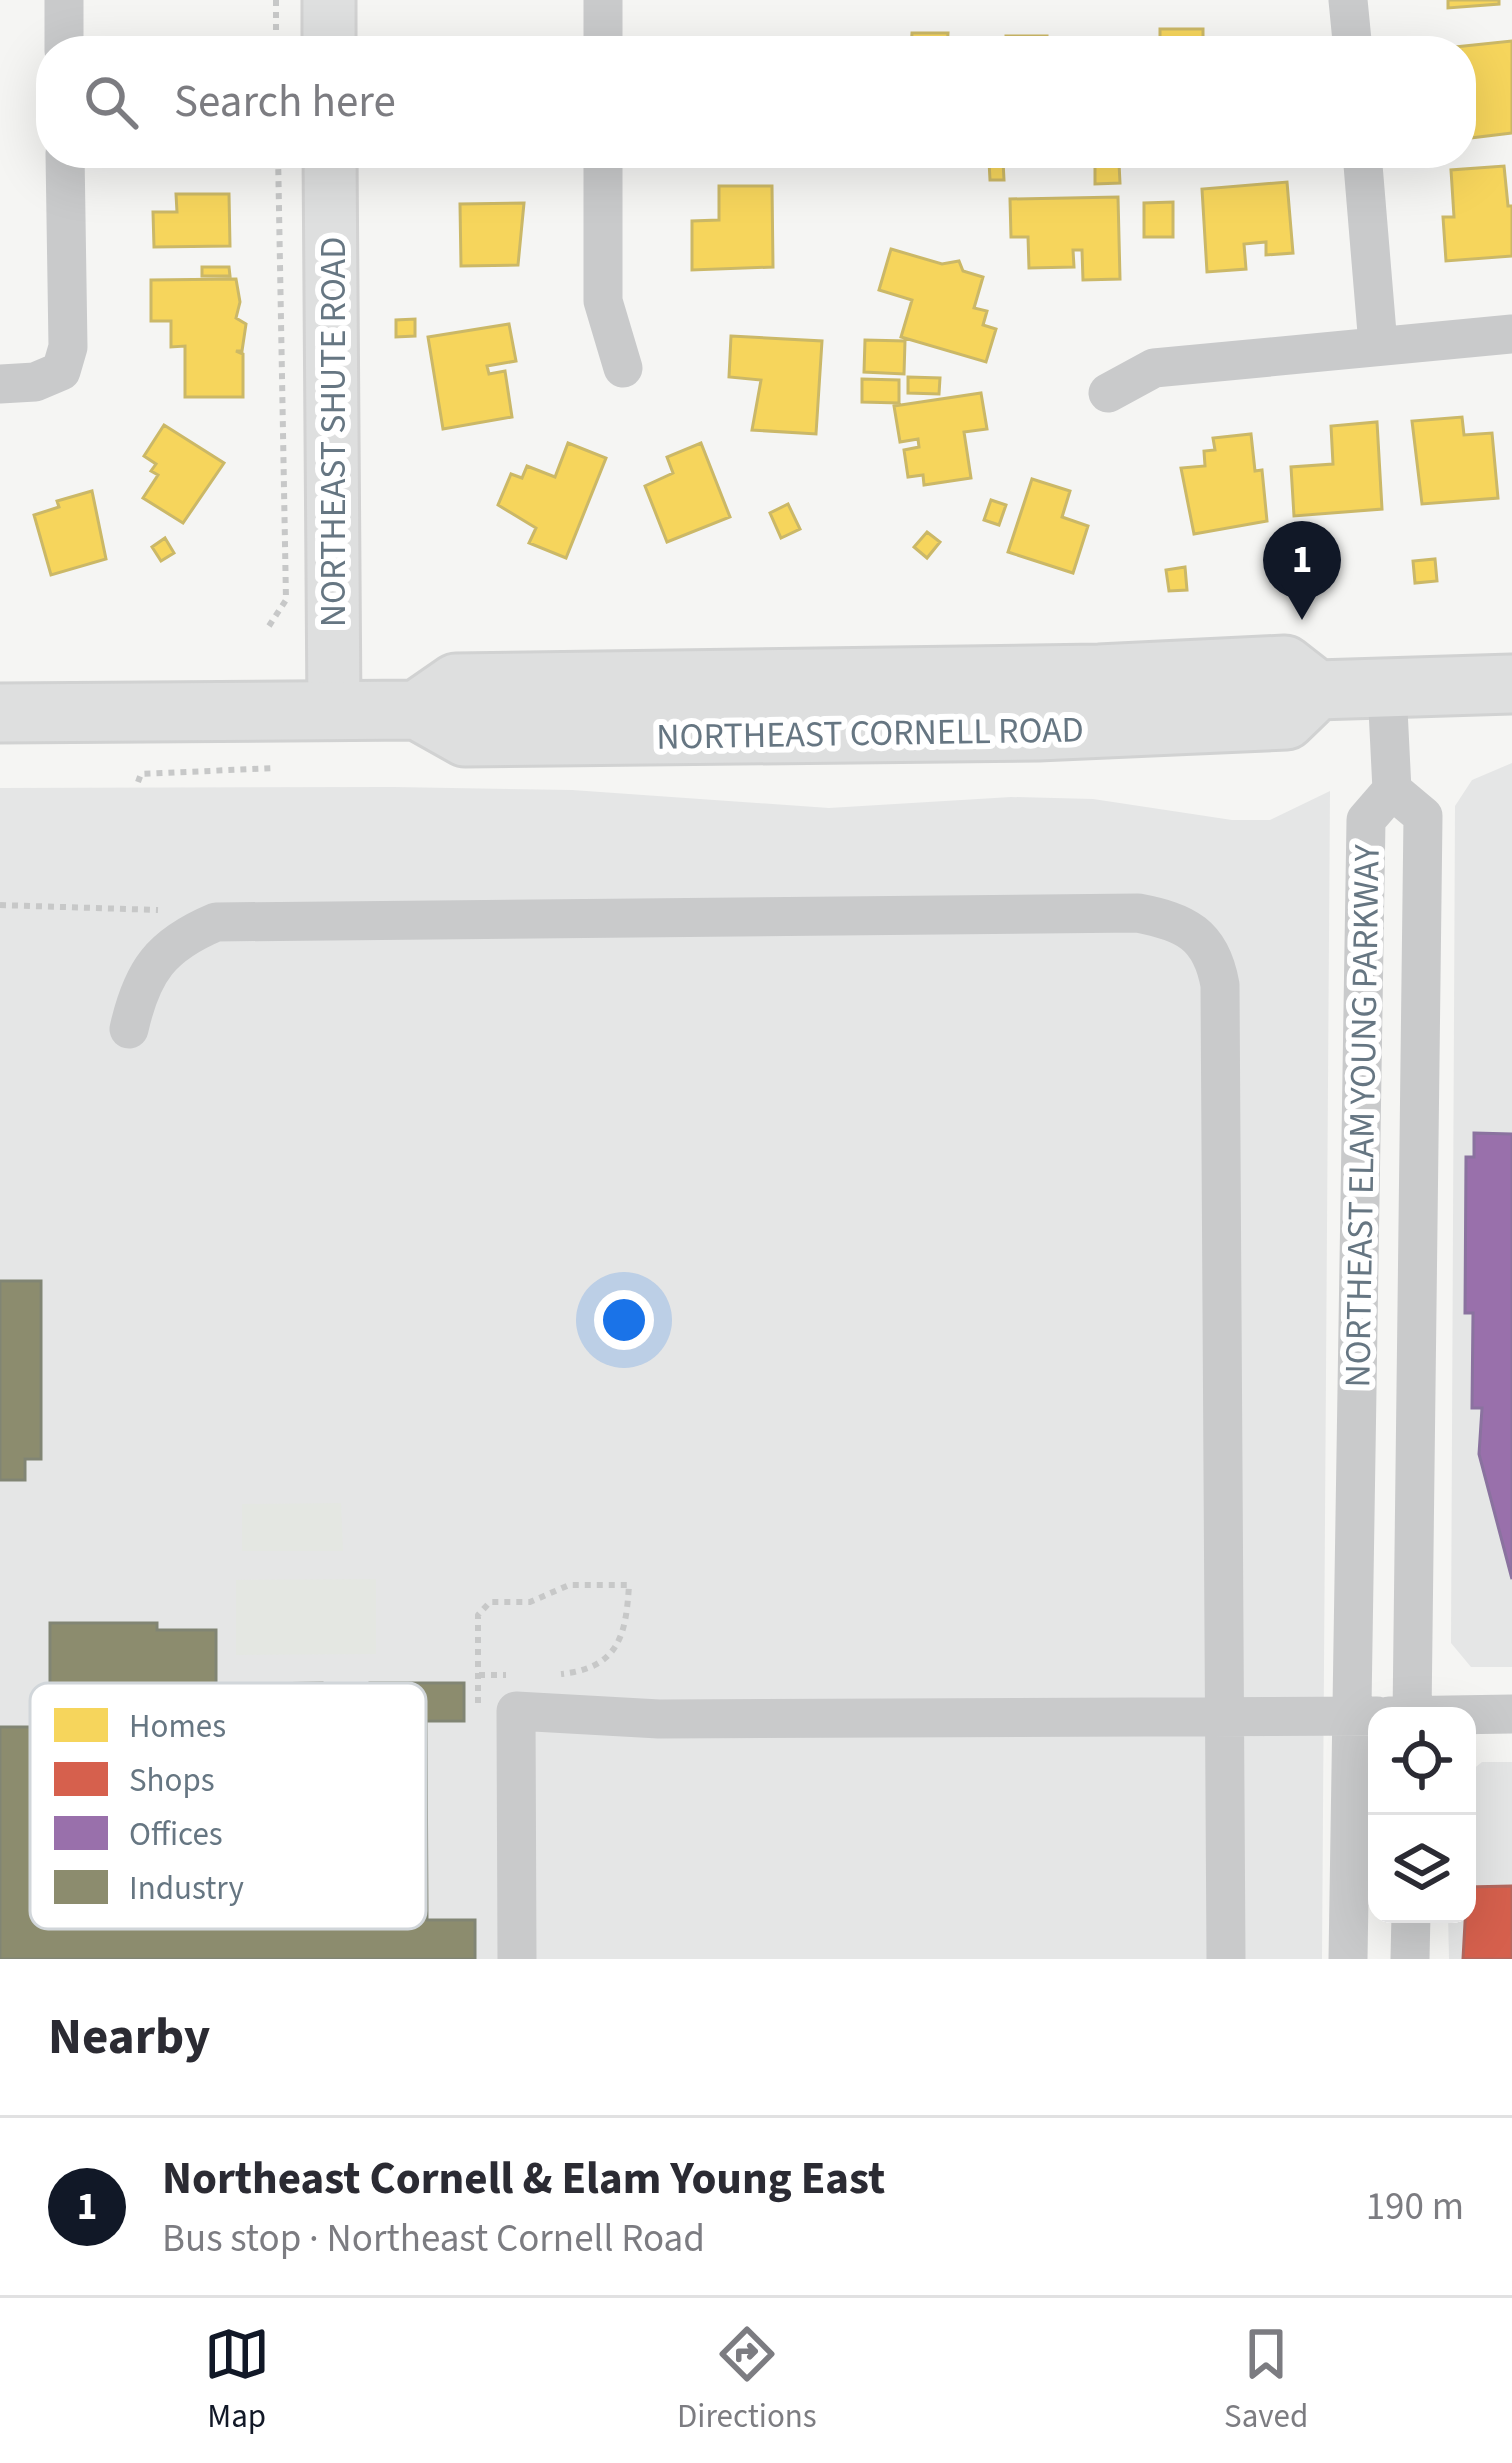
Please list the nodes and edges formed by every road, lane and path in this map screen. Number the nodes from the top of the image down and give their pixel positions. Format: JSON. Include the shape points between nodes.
{"nodes":[{"id":1,"x":64,"y":0,"type":"edge"},
{"id":2,"x":276,"y":0,"type":"edge"},
{"id":3,"x":328,"y":0,"type":"edge"},
{"id":4,"x":603,"y":0,"type":"edge"},
{"id":5,"x":1348,"y":0,"type":"edge"},
{"id":6,"x":64,"y":36,"type":"edge"},
{"id":7,"x":277,"y":36,"type":"edge"},
{"id":8,"x":329,"y":36,"type":"edge"},
{"id":9,"x":603,"y":36,"type":"edge"},
{"id":10,"x":1352,"y":36,"type":"edge"},
{"id":11,"x":65,"y":168,"type":"edge"},
{"id":12,"x":278,"y":168,"type":"edge"},
{"id":13,"x":330,"y":168,"type":"edge"},
{"id":14,"x":603,"y":168,"type":"edge"},
{"id":15,"x":1362,"y":168,"type":"edge"},
{"id":16,"x":1512,"y":334,"type":"edge"},
{"id":17,"x":1378,"y":345,"type":"junction"},
{"id":18,"x":623,"y":368,"type":"dead end"},
{"id":19,"x":0,"y":384,"type":"edge"},
{"id":20,"x":1108,"y":393,"type":"dead end"},
{"id":21,"x":269,"y":626,"type":"dead end"},
{"id":22,"x":1512,"y":685,"type":"edge"},
{"id":23,"x":1387,"y":688,"type":"junction"},
{"id":24,"x":334,"y":711,"type":"junction"},
{"id":25,"x":0,"y":712,"type":"edge"},
{"id":26,"x":274,"y":768,"type":"dead end"},
{"id":27,"x":138,"y":782,"type":"dead end"},
{"id":28,"x":1392,"y":790,"type":"junction"},
{"id":29,"x":0,"y":905,"type":"edge"},
{"id":30,"x":181,"y":936,"type":"junction"},
{"id":31,"x":129,"y":1029,"type":"dead end"},
{"id":32,"x":545,"y":1674,"type":"dead end"},
{"id":33,"x":523,"y":1675,"type":"dead end"},
{"id":34,"x":1412,"y":1707,"type":"edge"},
{"id":35,"x":1512,"y":1714,"type":"edge"},
{"id":36,"x":1225,"y":1715,"type":"junction"},
{"id":37,"x":1476,"y":1715,"type":"edge"},
{"id":38,"x":1368,"y":1716,"type":"edge"},
{"id":39,"x":1411,"y":1923,"type":"edge"},
{"id":40,"x":517,"y":1959,"type":"edge"},
{"id":41,"x":1226,"y":1959,"type":"edge"},
{"id":42,"x":1348,"y":1959,"type":"edge"},
{"id":43,"x":1411,"y":1959,"type":"edge"}],
"edges":[{"from":1,"to":6,"type":"street"},
{"from":2,"to":7,"type":"path"},
{"from":3,"to":8,"type":"main road"},
{"from":4,"to":9,"type":"street"},
{"from":5,"to":10,"type":"street"},
{"from":11,"to":19,"type":"street","via":[[62,371]]},
{"from":12,"to":21,"type":"path","via":[[286,600]]},
{"from":13,"to":24,"type":"main road","name":"NORTHEAST SHUTE ROAD"},
{"from":14,"to":18,"type":"street","via":[[603,301]]},
{"from":15,"to":17,"type":"street"},
{"from":16,"to":17,"type":"street"},
{"from":17,"to":20,"type":"street","via":[[1154,368]]},
{"from":22,"to":23,"type":"highway","name":"NORTHEAST CORNELL ROAD"},
{"from":23,"to":24,"type":"highway","name":"NORTHEAST CORNELL ROAD","via":[[1317,690],[1285,665],[456,683],[417,710]]},
{"from":23,"to":28,"type":"street"},
{"from":24,"to":25,"type":"highway","name":"NORTHEAST CORNELL ROAD"},
{"from":26,"to":27,"type":"path","via":[[141,774]]},
{"from":28,"to":34,"type":"street","name":"NORTHEAST ELAM YOUNG PARKWAY","via":[[1423,816]]},
{"from":28,"to":38,"type":"street","name":"NORTHEAST ELAM YOUNG PARKWAY","via":[[1366,820]]},
{"from":29,"to":30,"type":"path","via":[[165,910]]},
{"from":30,"to":31,"type":"street","via":[[137,994]]},
{"from":30,"to":36,"type":"street","via":[[216,922],[1138,913],[1182,921],[1216,960],[1220,985]]},
{"from":32,"to":33,"type":"path","via":[[597,1664],[626,1633],[629,1585],[569,1585],[530,1602],[490,1602],[478,1615],[478,1675]]},
{"from":35,"to":37,"type":"street"},
{"from":36,"to":38,"type":"street"},
{"from":36,"to":40,"type":"street","via":[[659,1719],[516,1712]]},
{"from":36,"to":41,"type":"street"},
{"from":38,"to":42,"type":"street","name":"NORTHEAST ELAM YOUNG PARKWAY"},
{"from":39,"to":43,"type":"street"}]}
